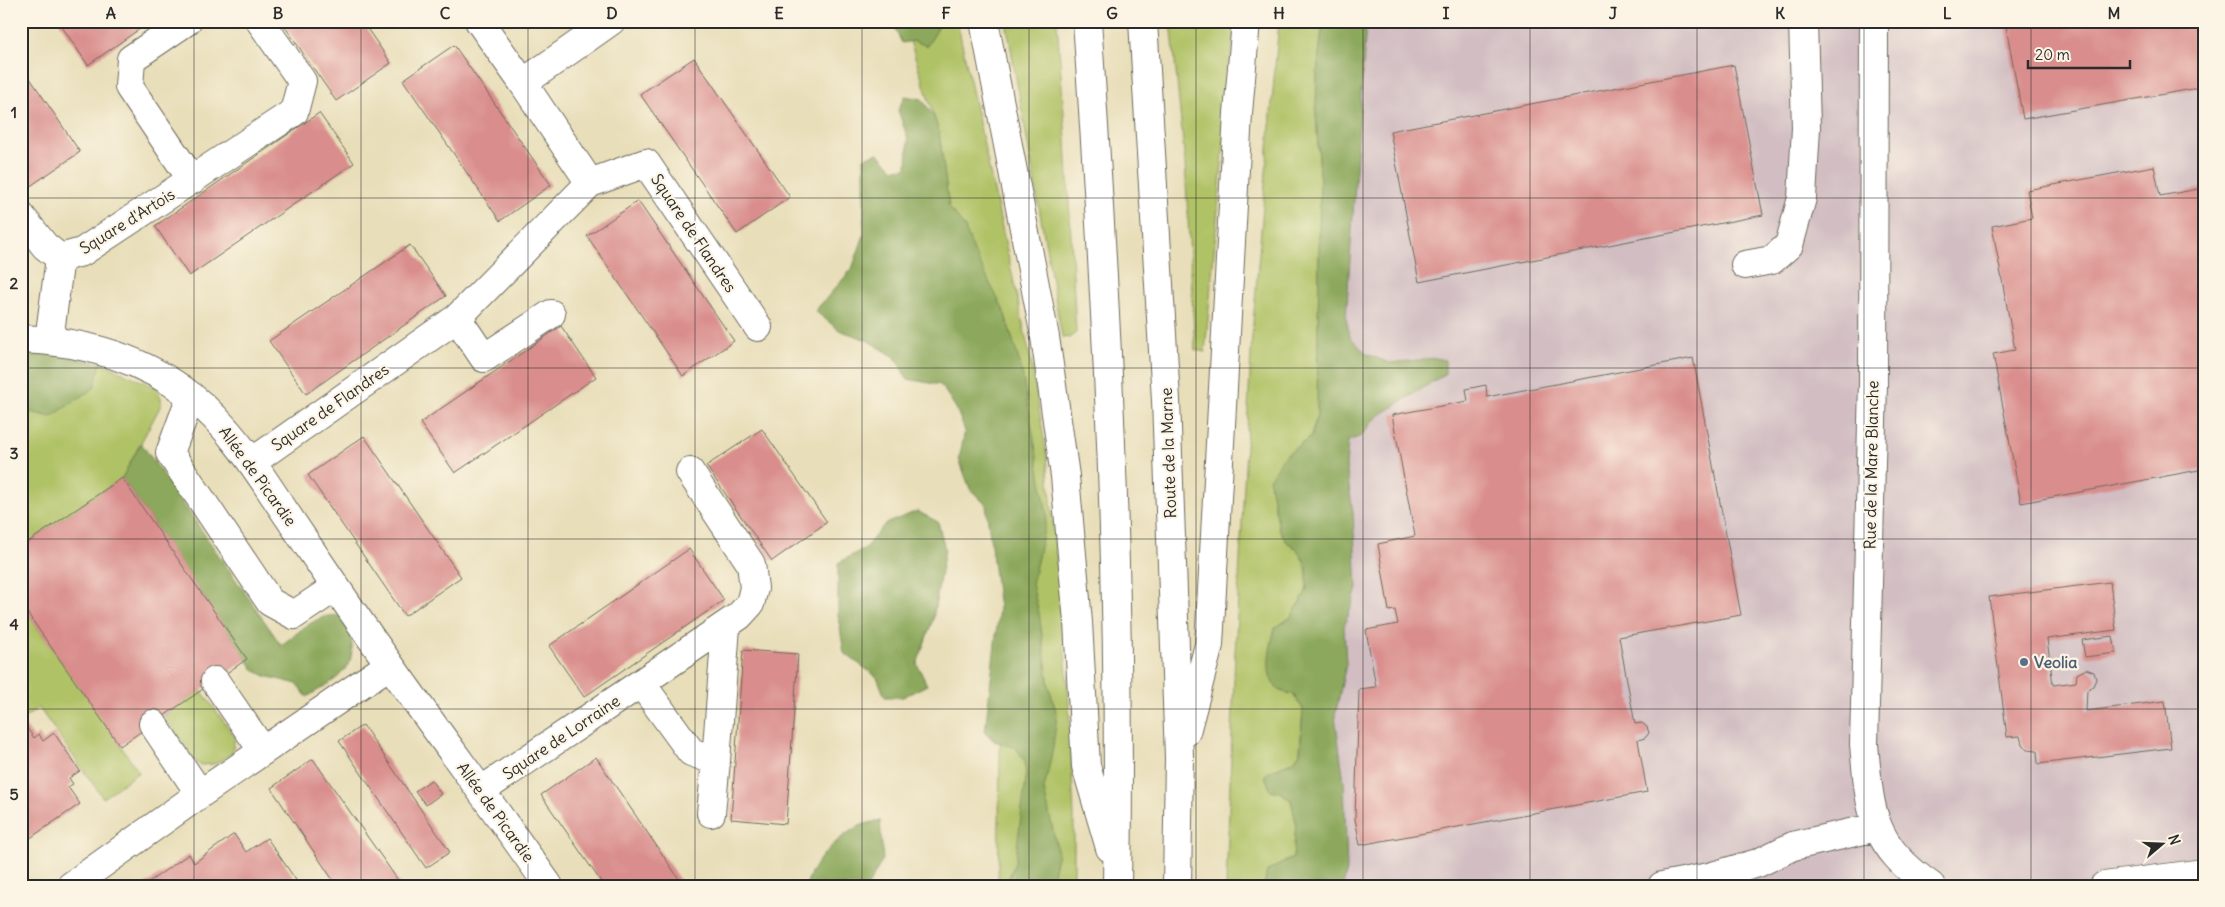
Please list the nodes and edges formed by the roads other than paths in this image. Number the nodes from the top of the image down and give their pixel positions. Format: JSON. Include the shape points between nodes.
{"nodes":[{"id":1,"x":187,"y":21,"type":"edge"},
{"id":2,"x":260,"y":21,"type":"edge"},
{"id":3,"x":479,"y":21,"type":"edge"},
{"id":4,"x":612,"y":21,"type":"edge"},
{"id":5,"x":984,"y":21,"type":"edge"},
{"id":6,"x":1086,"y":21,"type":"edge"},
{"id":7,"x":1143,"y":21,"type":"edge"},
{"id":8,"x":1246,"y":21,"type":"edge"},
{"id":9,"x":1803,"y":21,"type":"edge"},
{"id":10,"x":1874,"y":21,"type":"edge"},
{"id":11,"x":524,"y":83,"type":"junction"},
{"id":12,"x":192,"y":180,"type":"junction"},
{"id":13,"x":590,"y":183,"type":"junction"},
{"id":14,"x":21,"y":216,"type":"edge"},
{"id":15,"x":60,"y":258,"type":"junction"},
{"id":16,"x":1745,"y":264,"type":"dead end"},
{"id":17,"x":550,"y":314,"type":"dead end"},
{"id":18,"x":457,"y":318,"type":"junction"},
{"id":19,"x":758,"y":327,"type":"dead end"},
{"id":20,"x":21,"y":340,"type":"edge"},
{"id":21,"x":49,"y":340,"type":"junction"},
{"id":22,"x":191,"y":396,"type":"junction"},
{"id":23,"x":252,"y":462,"type":"junction"},
{"id":24,"x":690,"y":472,"type":"dead end"},
{"id":25,"x":336,"y":587,"type":"junction"},
{"id":26,"x":726,"y":626,"type":"junction"},
{"id":27,"x":389,"y":665,"type":"junction"},
{"id":28,"x":215,"y":681,"type":"dead end"},
{"id":29,"x":641,"y":683,"type":"junction"},
{"id":30,"x":153,"y":724,"type":"dead end"},
{"id":31,"x":263,"y":751,"type":"junction"},
{"id":32,"x":1179,"y":757,"type":"junction"},
{"id":33,"x":716,"y":761,"type":"junction"},
{"id":34,"x":482,"y":790,"type":"junction"},
{"id":35,"x":200,"y":794,"type":"junction"},
{"id":36,"x":711,"y":813,"type":"dead end"},
{"id":37,"x":1877,"y":827,"type":"junction"},
{"id":38,"x":2204,"y":872,"type":"edge"},
{"id":39,"x":1732,"y":878,"type":"edge"},
{"id":40,"x":1117,"y":880,"type":"edge"},
{"id":41,"x":72,"y":886,"type":"edge"},
{"id":42,"x":549,"y":886,"type":"edge"},
{"id":43,"x":1177,"y":886,"type":"edge"},
{"id":44,"x":1662,"y":886,"type":"edge"},
{"id":45,"x":1931,"y":886,"type":"edge"},
{"id":46,"x":2104,"y":886,"type":"edge"}],
"edges":[{"from":1,"to":12,"type":"main road","name":"Square d'Artois","via":[[131,59],[129,87]]},
{"from":2,"to":12,"type":"main road","name":"Square d'Artois","via":[[302,81],[294,112]]},
{"from":3,"to":11,"type":"main road"},
{"from":4,"to":11,"type":"main road"},
{"from":5,"to":40,"type":"main road","via":[[1045,337],[1065,476],[1086,766]]},
{"from":6,"to":40,"type":"main road","via":[[1110,407],[1120,776]]},
{"from":7,"to":32,"type":"main road","name":"Route de la Marne","via":[[1166,400]]},
{"from":8,"to":32,"type":"main road","via":[[1238,113],[1210,645]]},
{"from":9,"to":16,"type":"main road","via":[[1806,128],[1802,198],[1789,245],[1772,260]]},
{"from":10,"to":37,"type":"main road","name":"Rue de la Mare Blanche","via":[[1873,383],[1864,744],[1868,789]]},
{"from":11,"to":13,"type":"main road"},
{"from":12,"to":15,"type":"main road","name":"Square d'Artois","via":[[82,252]]},
{"from":13,"to":18,"type":"main road","name":"Square de Flandres"},
{"from":13,"to":19,"type":"main road","name":"Square de Flandres","via":[[646,163]]},
{"from":14,"to":15,"type":"main road","via":[[45,246]]},
{"from":15,"to":21,"type":"main road"},
{"from":17,"to":18,"type":"main road","via":[[484,358]]},
{"from":18,"to":23,"type":"main road","name":"Square de Flandres"},
{"from":20,"to":21,"type":"main road","name":"Allée de Picardie"},
{"from":21,"to":22,"type":"main road","name":"Allée de Picardie","via":[[104,351],[149,368]]},
{"from":22,"to":23,"type":"main road","name":"Allée de Picardie","via":[[218,421]]},
{"from":22,"to":25,"type":"main road","via":[[170,452],[270,602],[294,615]]},
{"from":23,"to":25,"type":"main road","name":"Allée de Picardie"},
{"from":24,"to":26,"type":"main road","name":"Square de Lorraine","via":[[751,564],[754,588],[750,604]]},
{"from":25,"to":27,"type":"main road","name":"Allée de Picardie"},
{"from":26,"to":29,"type":"main road","name":"Square de Lorraine"},
{"from":26,"to":33,"type":"main road"},
{"from":27,"to":31,"type":"main road"},
{"from":27,"to":34,"type":"main road","name":"Allée de Picardie"},
{"from":28,"to":31,"type":"main road"},
{"from":29,"to":33,"type":"main road","via":[[691,752]]},
{"from":29,"to":34,"type":"main road","name":"Square de Lorraine"},
{"from":30,"to":35,"type":"main road"},
{"from":31,"to":35,"type":"main road"},
{"from":32,"to":43,"type":"main road","name":"Route de la Marne"},
{"from":33,"to":36,"type":"main road"},
{"from":34,"to":42,"type":"main road","name":"Allée de Picardie"},
{"from":35,"to":41,"type":"main road"},
{"from":37,"to":39,"type":"main road","via":[[1793,846]]},
{"from":37,"to":45,"type":"main road","name":"Rue de la Mare Blanche","via":[[1890,850],[1907,869]]},
{"from":38,"to":46,"type":"main road"},
{"from":39,"to":44,"type":"main road"}]}
